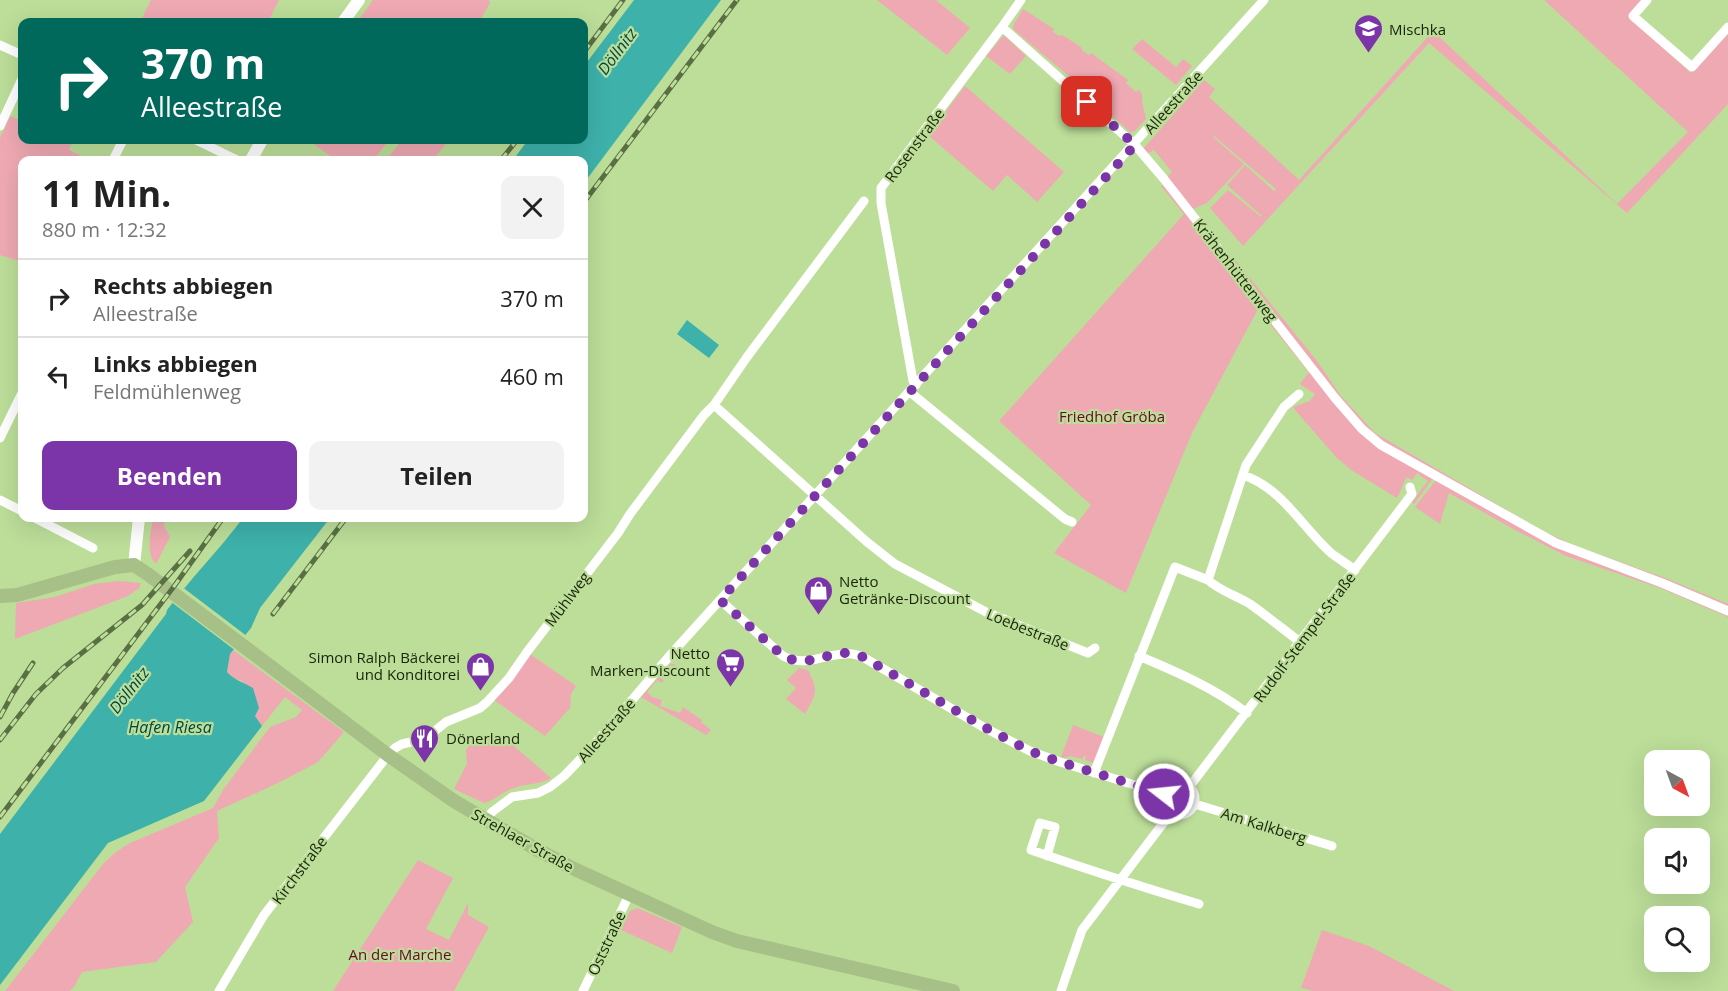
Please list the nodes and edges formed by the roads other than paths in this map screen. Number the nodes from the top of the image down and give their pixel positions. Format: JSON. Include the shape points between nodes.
{"nodes":[{"id":1,"x":359,"y":0,"type":"edge"},
{"id":2,"x":1021,"y":0,"type":"edge"},
{"id":3,"x":1264,"y":0,"type":"edge"},
{"id":4,"x":1647,"y":0,"type":"edge"},
{"id":5,"x":346,"y":18,"type":"edge"},
{"id":6,"x":1002,"y":27,"type":"junction"},
{"id":7,"x":1728,"y":27,"type":"edge"},
{"id":8,"x":0,"y":45,"type":"edge"},
{"id":9,"x":18,"y":53,"type":"edge"},
{"id":10,"x":18,"y":88,"type":"edge"},
{"id":11,"x":0,"y":126,"type":"edge"},
{"id":12,"x":204,"y":144,"type":"edge"},
{"id":13,"x":1135,"y":145,"type":"junction"},
{"id":14,"x":229,"y":156,"type":"edge"},
{"id":15,"x":864,"y":201,"type":"dead end"},
{"id":16,"x":913,"y":389,"type":"junction"},
{"id":17,"x":1299,"y":394,"type":"dead end"},
{"id":18,"x":18,"y":401,"type":"edge"},
{"id":19,"x":714,"y":405,"type":"junction"},
{"id":20,"x":0,"y":438,"type":"edge"},
{"id":21,"x":1243,"y":475,"type":"junction"},
{"id":22,"x":1410,"y":487,"type":"dead end"},
{"id":23,"x":816,"y":496,"type":"junction"},
{"id":24,"x":0,"y":500,"type":"edge"},
{"id":25,"x":18,"y":509,"type":"edge"},
{"id":26,"x":43,"y":522,"type":"edge"},
{"id":27,"x":139,"y":522,"type":"edge"},
{"id":28,"x":1072,"y":522,"type":"dead end"},
{"id":29,"x":93,"y":548,"type":"dead end"},
{"id":30,"x":134,"y":565,"type":"junction"},
{"id":31,"x":1354,"y":570,"type":"junction"},
{"id":32,"x":1209,"y":580,"type":"junction"},
{"id":33,"x":0,"y":596,"type":"edge"},
{"id":34,"x":720,"y":600,"type":"junction"},
{"id":35,"x":1728,"y":611,"type":"edge"},
{"id":36,"x":1300,"y":642,"type":"junction"},
{"id":37,"x":1095,"y":648,"type":"dead end"},
{"id":38,"x":1139,"y":656,"type":"junction"},
{"id":39,"x":1247,"y":713,"type":"junction"},
{"id":40,"x":388,"y":755,"type":"junction"},
{"id":41,"x":1094,"y":773,"type":"junction"},
{"id":42,"x":1190,"y":786,"type":"junction"},
{"id":43,"x":1164,"y":794,"type":"junction"},
{"id":44,"x":1195,"y":804,"type":"junction"},
{"id":45,"x":1171,"y":813,"type":"junction"},
{"id":46,"x":486,"y":820,"type":"junction"},
{"id":47,"x":1332,"y":846,"type":"dead end"},
{"id":48,"x":1047,"y":856,"type":"dead end"},
{"id":49,"x":1120,"y":879,"type":"junction"},
{"id":50,"x":629,"y":895,"type":"junction"},
{"id":51,"x":1199,"y":904,"type":"dead end"},
{"id":52,"x":937,"y":989,"type":"edge"},
{"id":53,"x":219,"y":991,"type":"edge"},
{"id":54,"x":584,"y":991,"type":"edge"},
{"id":55,"x":953,"y":991,"type":"edge"},
{"id":56,"x":1061,"y":991,"type":"edge"}],
"edges":[{"from":1,"to":5,"type":"main road"},
{"from":2,"to":6,"type":"street","name":"Rosenstraße"},
{"from":3,"to":13,"type":"street","name":"Alleestraße"},
{"from":4,"to":7,"type":"street","via":[[1632,16],[1692,67]]},
{"from":6,"to":13,"type":"street","name":"Krähenhüttenweg"},
{"from":6,"to":16,"type":"street","name":"Rosenstraße","via":[[881,188]]},
{"from":8,"to":9,"type":"street"},
{"from":10,"to":11,"type":"street"},
{"from":12,"to":14,"type":"street"},
{"from":13,"to":16,"type":"street","name":"Alleestraße"},
{"from":13,"to":35,"type":"street","name":"Krähenhüttenweg","via":[[1335,398],[1381,445],[1538,534]]},
{"from":15,"to":19,"type":"street","name":"Mühlweg"},
{"from":16,"to":23,"type":"street","name":"Alleestraße"},
{"from":16,"to":28,"type":"street"},
{"from":17,"to":21,"type":"street","via":[[1284,407]]},
{"from":18,"to":20,"type":"street"},
{"from":19,"to":23,"type":"street"},
{"from":19,"to":40,"type":"street","name":"Mühlweg","via":[[499,690],[480,708],[446,723],[425,739],[402,744]]},
{"from":21,"to":31,"type":"street","via":[[1266,485],[1331,553]]},
{"from":21,"to":32,"type":"street"},
{"from":22,"to":31,"type":"street","name":"Rudolf-Stempel-Straße","via":[[1412,494]]},
{"from":23,"to":34,"type":"street","name":"Alleestraße"},
{"from":23,"to":37,"type":"street","name":"Loebestraße","via":[[895,564],[1013,624],[1088,653]]},
{"from":24,"to":25,"type":"street"},
{"from":26,"to":29,"type":"street"},
{"from":27,"to":30,"type":"main road"},
{"from":30,"to":33,"type":"main road"},
{"from":30,"to":40,"type":"main road","name":"Strehlaer Straße"},
{"from":31,"to":36,"type":"street","name":"Rudolf-Stempel-Straße"},
{"from":32,"to":36,"type":"street"},
{"from":32,"to":38,"type":"street","via":[[1175,567]]},
{"from":34,"to":41,"type":"street","via":[[792,661],[806,662],[846,653],[861,656],[1022,747]]},
{"from":34,"to":46,"type":"street","name":"Alleestraße","via":[[564,776],[538,793],[512,797]]},
{"from":36,"to":39,"type":"street","name":"Rudolf-Stempel-Straße"},
{"from":38,"to":39,"type":"street","via":[[1211,689]]},
{"from":38,"to":41,"type":"street"},
{"from":39,"to":42,"type":"street","name":"Rudolf-Stempel-Straße"},
{"from":40,"to":46,"type":"main road","name":"Strehlaer Straße"},
{"from":40,"to":53,"type":"street","name":"Kirchstraße","via":[[264,915]]},
{"from":41,"to":43,"type":"street"},
{"from":42,"to":43,"type":"street","via":[[1177,782]]},
{"from":42,"to":44,"type":"street"},
{"from":43,"to":45,"type":"street","via":[[1164,805]]},
{"from":44,"to":45,"type":"street","via":[[1185,814]]},
{"from":44,"to":47,"type":"street","name":"Am Kalkberg"},
{"from":45,"to":49,"type":"street"},
{"from":46,"to":50,"type":"main road","name":"Strehlaer Straße"},
{"from":48,"to":49,"type":"street"},
{"from":49,"to":51,"type":"street"},
{"from":49,"to":56,"type":"street","via":[[1082,930]]},
{"from":50,"to":52,"type":"main road","name":"Strehlaer Straße","via":[[737,941]]},
{"from":50,"to":54,"type":"street","name":"Oststraße"},
{"from":52,"to":55,"type":"main road","name":"Strehlaer Straße"}]}
